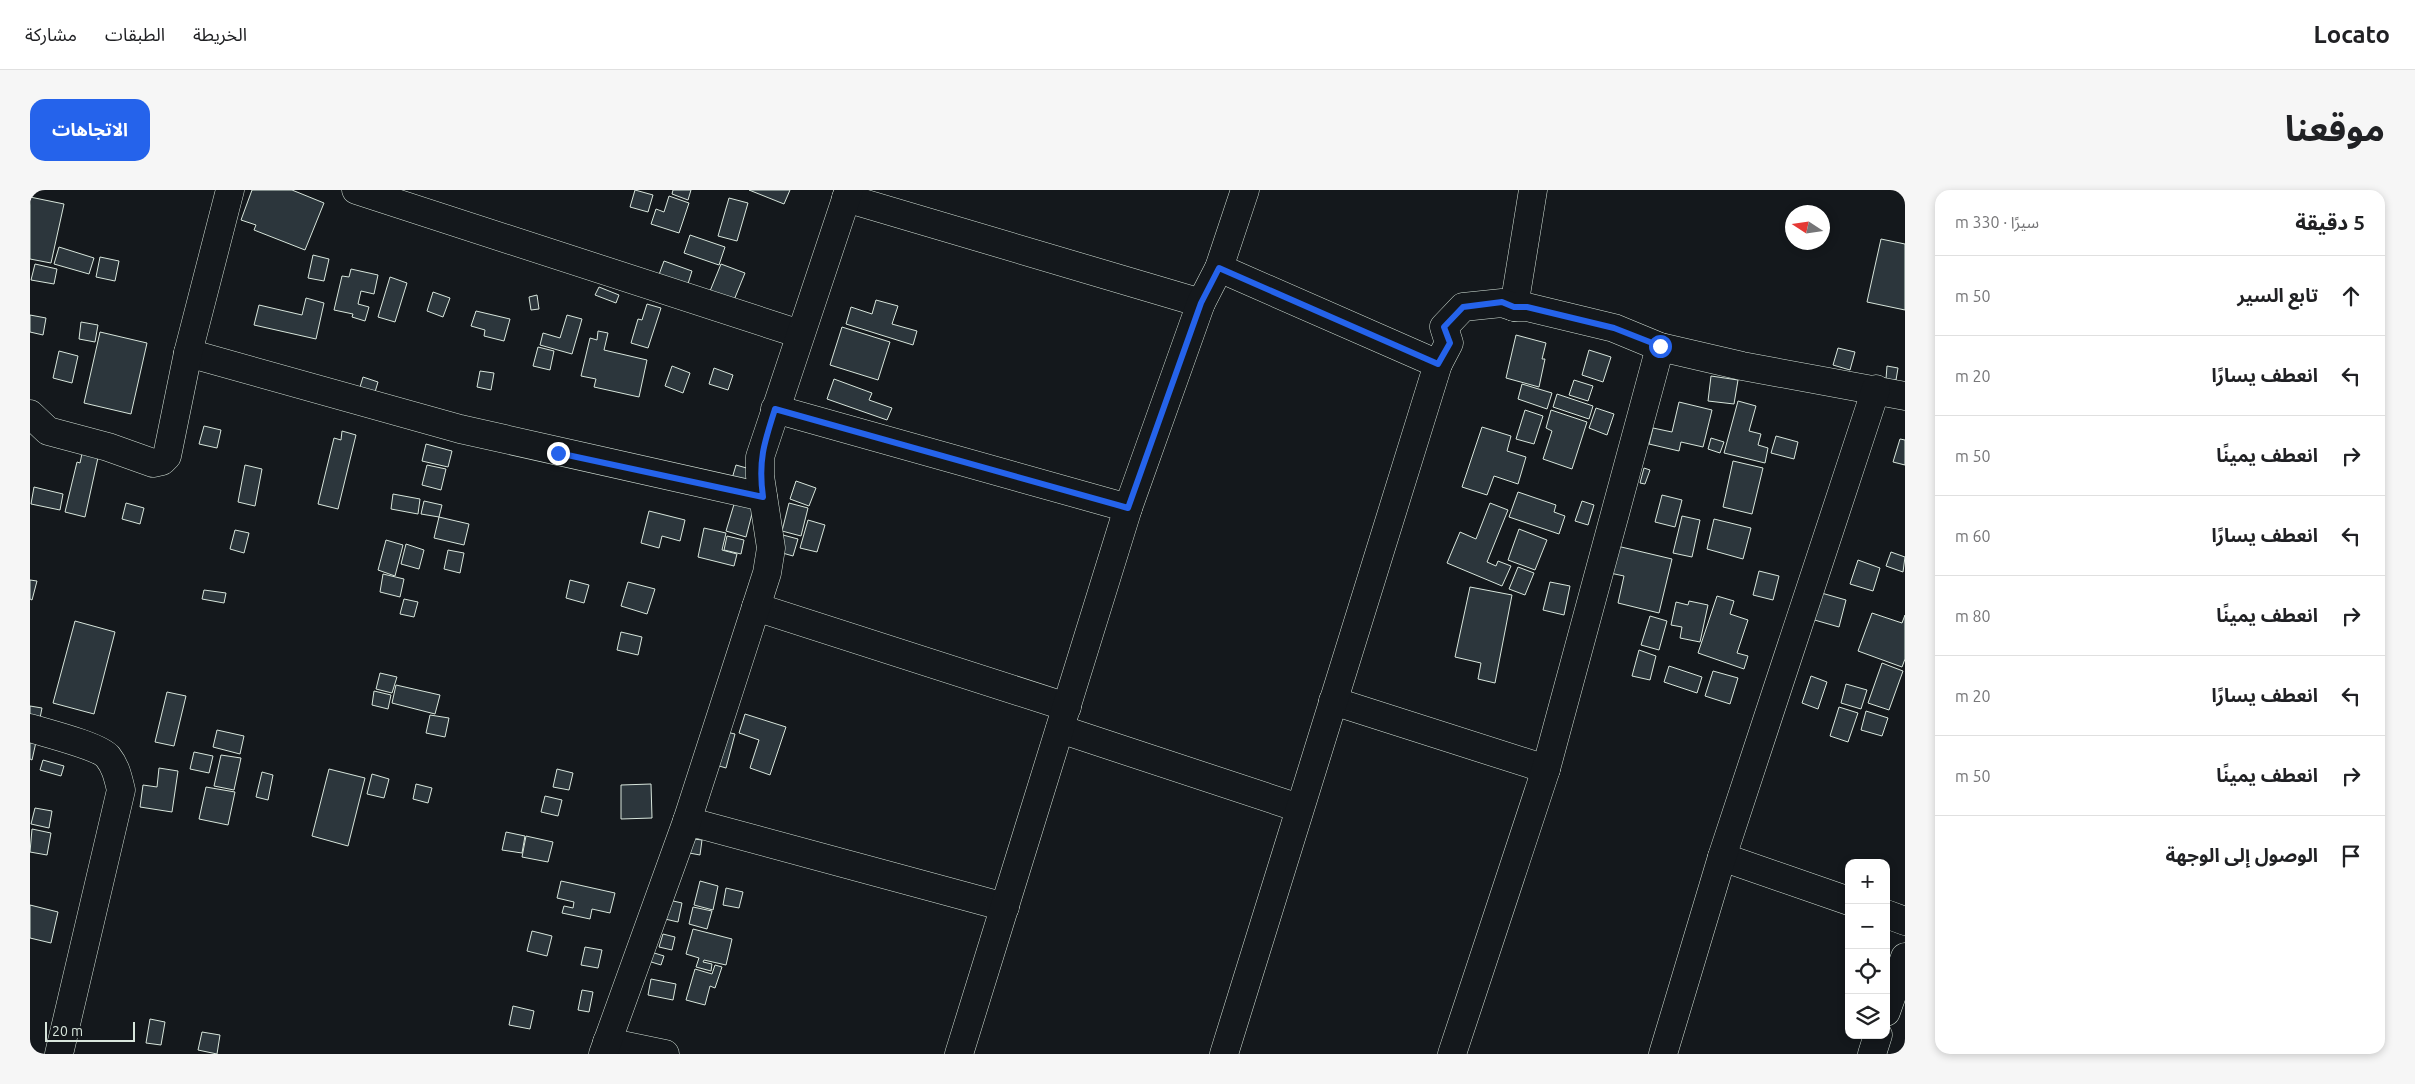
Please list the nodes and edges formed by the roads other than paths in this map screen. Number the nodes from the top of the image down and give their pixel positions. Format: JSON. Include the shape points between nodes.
{"nodes":[{"id":1,"x":230,"y":190,"type":"edge"},
{"id":2,"x":356,"y":190,"type":"edge"},
{"id":3,"x":1245,"y":190,"type":"edge"},
{"id":4,"x":1533,"y":190,"type":"edge"},
{"id":5,"x":848,"y":194,"type":"edge"},
{"id":6,"x":1219,"y":268,"type":"junction"},
{"id":7,"x":1201,"y":303,"type":"junction"},
{"id":8,"x":1514,"y":307,"type":"junction"},
{"id":9,"x":800,"y":334,"type":"junction"},
{"id":10,"x":1660,"y":346,"type":"junction"},
{"id":11,"x":188,"y":353,"type":"junction"},
{"id":12,"x":1438,"y":364,"type":"junction"},
{"id":13,"x":1876,"y":389,"type":"junction"},
{"id":14,"x":1905,"y":396,"type":"edge"},
{"id":15,"x":775,"y":409,"type":"junction"},
{"id":16,"x":31,"y":418,"type":"edge"},
{"id":17,"x":763,"y":497,"type":"junction"},
{"id":18,"x":1128,"y":508,"type":"junction"},
{"id":19,"x":756,"y":607,"type":"junction"},
{"id":20,"x":1333,"y":701,"type":"junction"},
{"id":21,"x":1064,"y":718,"type":"junction"},
{"id":22,"x":30,"y":728,"type":"edge"},
{"id":23,"x":1546,"y":769,"type":"junction"},
{"id":24,"x":1298,"y":808,"type":"junction"},
{"id":25,"x":687,"y":821,"type":"junction"},
{"id":26,"x":1722,"y":857,"type":"junction"},
{"id":27,"x":1845,"y":900,"type":"edge"},
{"id":28,"x":1004,"y":907,"type":"junction"},
{"id":29,"x":1890,"y":915,"type":"edge"},
{"id":30,"x":1905,"y":921,"type":"edge"},
{"id":31,"x":1905,"y":957,"type":"edge"},
{"id":32,"x":1890,"y":1000,"type":"edge"},
{"id":33,"x":1877,"y":1039,"type":"edge"},
{"id":34,"x":605,"y":1048,"type":"edge"},
{"id":35,"x":59,"y":1054,"type":"edge"},
{"id":36,"x":665,"y":1054,"type":"edge"},
{"id":37,"x":959,"y":1054,"type":"edge"},
{"id":38,"x":1224,"y":1054,"type":"edge"},
{"id":39,"x":1452,"y":1054,"type":"edge"},
{"id":40,"x":1664,"y":1054,"type":"edge"},
{"id":41,"x":1872,"y":1054,"type":"edge"}],
"edges":[{"from":1,"to":11,"type":"street"},
{"from":2,"to":9,"type":"street"},
{"from":3,"to":6,"type":"street"},
{"from":4,"to":8,"type":"street"},
{"from":5,"to":7,"type":"street"},
{"from":5,"to":9,"type":"street"},
{"from":6,"to":7,"type":"street"},
{"from":6,"to":12,"type":"street"},
{"from":7,"to":18,"type":"street"},
{"from":8,"to":10,"type":"street","via":[[1527,307],[1614,328]]},
{"from":8,"to":12,"type":"street","via":[[1502,302],[1463,307],[1444,327],[1450,343]]},
{"from":9,"to":15,"type":"street"},
{"from":10,"to":13,"type":"street","via":[[1742,366]]},
{"from":10,"to":23,"type":"street"},
{"from":11,"to":16,"type":"street","via":[[171,447],[162,461],[154,463],[48,431]]},
{"from":11,"to":17,"type":"street","via":[[460,429]]},
{"from":12,"to":20,"type":"street"},
{"from":13,"to":14,"type":"street"},
{"from":13,"to":26,"type":"street"},
{"from":15,"to":17,"type":"street","via":[[760,457]]},
{"from":15,"to":18,"type":"street"},
{"from":17,"to":19,"type":"street","via":[[771,548]]},
{"from":18,"to":21,"type":"street"},
{"from":19,"to":21,"type":"street"},
{"from":19,"to":25,"type":"street"},
{"from":20,"to":23,"type":"street"},
{"from":20,"to":24,"type":"street"},
{"from":21,"to":24,"type":"street"},
{"from":21,"to":28,"type":"street"},
{"from":22,"to":35,"type":"street","via":[[107,755],[116,770],[121,790]]},
{"from":23,"to":39,"type":"street"},
{"from":24,"to":38,"type":"street"},
{"from":25,"to":28,"type":"street"},
{"from":25,"to":34,"type":"street"},
{"from":26,"to":27,"type":"street"},
{"from":26,"to":40,"type":"street"},
{"from":28,"to":37,"type":"street"},
{"from":29,"to":30,"type":"street"},
{"from":31,"to":32,"type":"street"},
{"from":33,"to":41,"type":"street"},
{"from":34,"to":36,"type":"street"}]}
